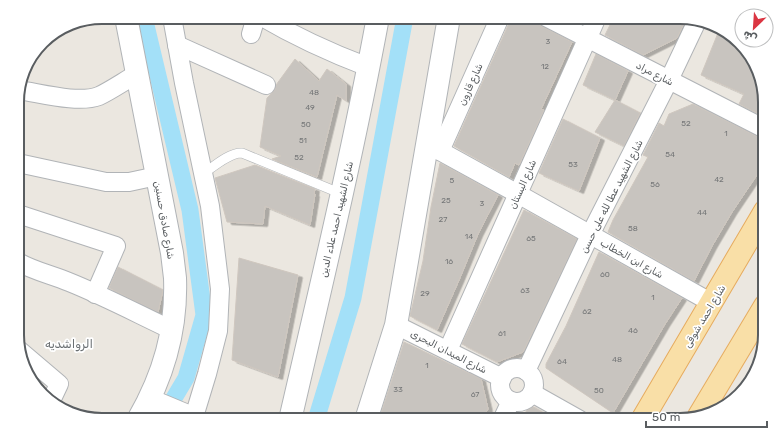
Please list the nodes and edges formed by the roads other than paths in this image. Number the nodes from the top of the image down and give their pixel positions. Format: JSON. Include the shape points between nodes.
{"nodes":[{"id":1,"x":127,"y":24,"type":"edge"},
{"id":2,"x":173,"y":24,"type":"edge"},
{"id":3,"x":254,"y":24,"type":"edge"},
{"id":4,"x":273,"y":24,"type":"edge"},
{"id":5,"x":377,"y":24,"type":"edge"},
{"id":6,"x":448,"y":24,"type":"edge"},
{"id":7,"x":496,"y":24,"type":"edge"},
{"id":8,"x":560,"y":24,"type":"edge"},
{"id":9,"x":594,"y":24,"type":"edge"},
{"id":10,"x":695,"y":26,"type":"edge"},
{"id":11,"x":251,"y":34,"type":"dead end"},
{"id":12,"x":587,"y":38,"type":"junction"},
{"id":13,"x":177,"y":45,"type":"junction"},
{"id":14,"x":368,"y":67,"type":"junction"},
{"id":15,"x":137,"y":74,"type":"junction"},
{"id":16,"x":669,"y":80,"type":"junction"},
{"id":17,"x":266,"y":85,"type":"dead end"},
{"id":18,"x":25,"y":91,"type":"edge"},
{"id":19,"x":758,"y":125,"type":"edge"},
{"id":20,"x":433,"y":148,"type":"junction"},
{"id":21,"x":24,"y":164,"type":"edge"},
{"id":22,"x":204,"y":174,"type":"junction"},
{"id":23,"x":157,"y":176,"type":"junction"},
{"id":24,"x":342,"y":194,"type":"junction"},
{"id":25,"x":518,"y":194,"type":"junction"},
{"id":26,"x":24,"y":216,"type":"edge"},
{"id":27,"x":758,"y":223,"type":"edge"},
{"id":28,"x":590,"y":235,"type":"junction"},
{"id":29,"x":758,"y":238,"type":"edge"},
{"id":30,"x":741,"y":253,"type":"junction"},
{"id":31,"x":24,"y":265,"type":"edge"},
{"id":32,"x":95,"y":294,"type":"junction"},
{"id":33,"x":712,"y":303,"type":"junction"},
{"id":34,"x":758,"y":318,"type":"edge"},
{"id":35,"x":396,"y":325,"type":"junction"},
{"id":36,"x":172,"y":330,"type":"junction"},
{"id":37,"x":448,"y":350,"type":"junction"},
{"id":38,"x":28,"y":358,"type":"edge"},
{"id":39,"x":526,"y":371,"type":"junction"},
{"id":40,"x":502,"y":378,"type":"junction"},
{"id":41,"x":532,"y":393,"type":"junction"},
{"id":42,"x":53,"y":396,"type":"edge"},
{"id":43,"x":511,"y":401,"type":"junction"},
{"id":44,"x":153,"y":402,"type":"junction"},
{"id":45,"x":703,"y":409,"type":"edge"},
{"id":46,"x":144,"y":413,"type":"edge"},
{"id":47,"x":179,"y":413,"type":"edge"},
{"id":48,"x":193,"y":413,"type":"edge"},
{"id":49,"x":292,"y":413,"type":"edge"},
{"id":50,"x":368,"y":413,"type":"edge"},
{"id":51,"x":505,"y":413,"type":"edge"},
{"id":52,"x":568,"y":413,"type":"edge"},
{"id":53,"x":646,"y":413,"type":"edge"}],
"edges":[{"from":1,"to":15,"type":"street","name":"شارع صادق حسنين"},
{"from":2,"to":13,"type":"street"},
{"from":3,"to":11,"type":"street"},
{"from":4,"to":14,"type":"street","via":[[311,44]]},
{"from":5,"to":14,"type":"street","name":"شارع الشهيد احمد علاء الدين"},
{"from":6,"to":20,"type":"street"},
{"from":7,"to":20,"type":"street","name":"شارع قارون"},
{"from":8,"to":12,"type":"street","name":"شارع مراد"},
{"from":9,"to":12,"type":"street","name":"شارع البستان"},
{"from":10,"to":16,"type":"street","name":"شارع الشهيد عطا لله على حسن"},
{"from":12,"to":16,"type":"street","name":"شارع مراد"},
{"from":12,"to":25,"type":"street","name":"شارع البستان"},
{"from":13,"to":17,"type":"street"},
{"from":13,"to":22,"type":"street"},
{"from":14,"to":24,"type":"street","name":"شارع الشهيد احمد علاء الدين"},
{"from":15,"to":18,"type":"street","via":[[98,96],[83,99]]},
{"from":15,"to":23,"type":"street","name":"شارع صادق حسنين"},
{"from":16,"to":19,"type":"street","name":"شارع مراد"},
{"from":16,"to":28,"type":"street","name":"شارع الشهيد عطا لله على حسن"},
{"from":20,"to":25,"type":"street","name":"شارع ابن الخطاب"},
{"from":20,"to":35,"type":"street"},
{"from":21,"to":23,"type":"street","via":[[106,182],[128,182]]},
{"from":22,"to":24,"type":"lane","via":[[231,154],[238,152]]},
{"from":22,"to":48,"type":"street","via":[[220,289],[218,331],[207,374]]},
{"from":23,"to":36,"type":"street","name":"شارع صادق حسنين","via":[[175,277]]},
{"from":24,"to":49,"type":"street","name":"شارع الشهيد احمد علاء الدين"},
{"from":25,"to":28,"type":"street","name":"شارع ابن الخطاب"},
{"from":25,"to":37,"type":"street","name":"شارع البستان"},
{"from":26,"to":32,"type":"street","via":[[116,246]]},
{"from":27,"to":30,"type":"main road","name":"شارع احمد شوقى"},
{"from":28,"to":33,"type":"street","name":"شارع ابن الخطاب"},
{"from":28,"to":39,"type":"street","name":"شارع الشهيد عطا لله على حسن"},
{"from":29,"to":30,"type":"main road"},
{"from":30,"to":33,"type":"main road","name":"شارع احمد شوقى"},
{"from":31,"to":32,"type":"street"},
{"from":32,"to":36,"type":"street"},
{"from":33,"to":53,"type":"main road","name":"شارع احمد شوقى"},
{"from":34,"to":45,"type":"main road"},
{"from":35,"to":37,"type":"street","name":"شارع الميدان البحرى"},
{"from":35,"to":50,"type":"street"},
{"from":36,"to":44,"type":"street","name":"شارع صادق حسنين"},
{"from":37,"to":40,"type":"street","name":"شارع الميدان البحرى"},
{"from":38,"to":42,"type":"street","via":[[59,384]]},
{"from":39,"to":40,"type":"street","via":[[510,370]]},
{"from":39,"to":41,"type":"street","via":[[532,378]]},
{"from":40,"to":43,"type":"street","via":[[501,389]]},
{"from":41,"to":43,"type":"street","via":[[525,400]]},
{"from":41,"to":52,"type":"street"},
{"from":43,"to":51,"type":"street"},
{"from":44,"to":46,"type":"street","name":"شارع صادق حسنين"},
{"from":44,"to":47,"type":"street"}]}
